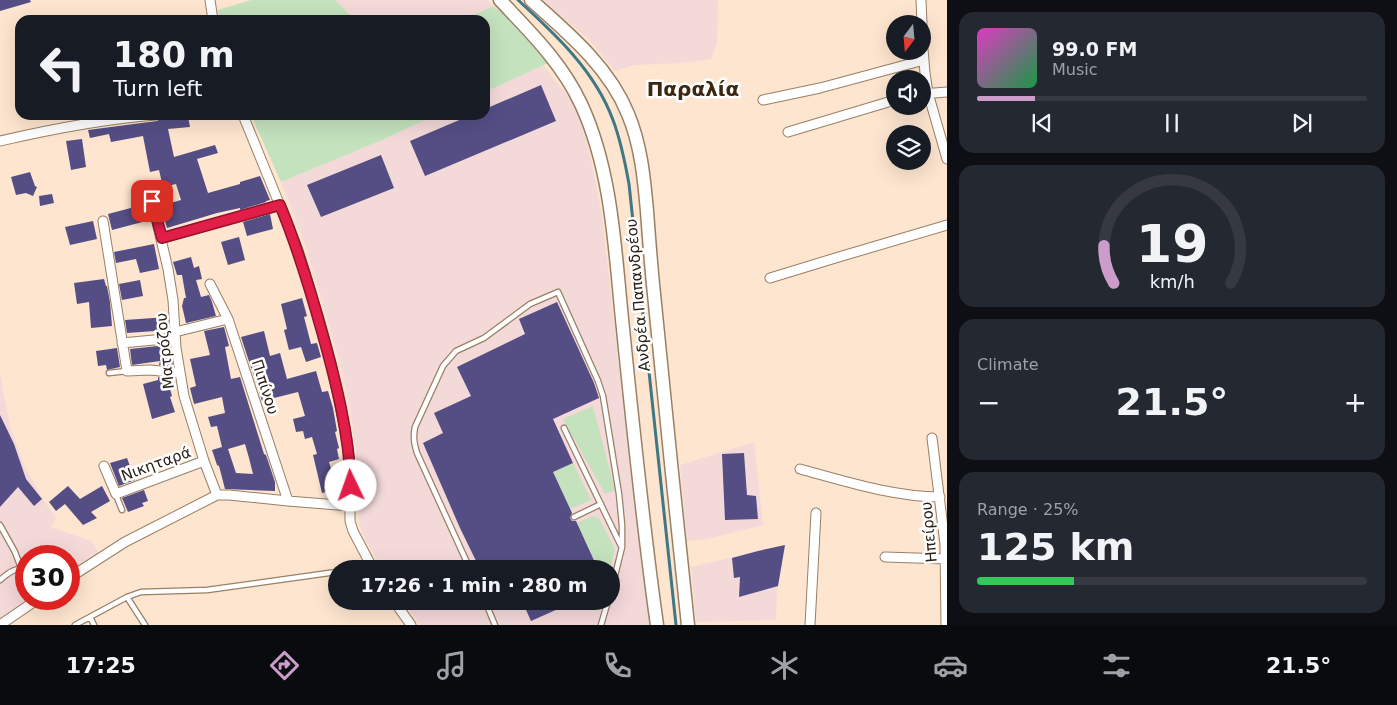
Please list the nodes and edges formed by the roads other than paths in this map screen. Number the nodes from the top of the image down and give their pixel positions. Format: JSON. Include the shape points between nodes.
{"nodes":[{"id":1,"x":210,"y":0,"type":"edge"},
{"id":2,"x":500,"y":0,"type":"edge"},
{"id":3,"x":531,"y":0,"type":"edge"},
{"id":4,"x":921,"y":0,"type":"edge"},
{"id":5,"x":212,"y":15,"type":"edge"},
{"id":6,"x":922,"y":15,"type":"edge"},
{"id":7,"x":924,"y":60,"type":"joint"},
{"id":8,"x":924,"y":70,"type":"edge"},
{"id":9,"x":947,"y":92,"type":"edge"},
{"id":10,"x":931,"y":93,"type":"edge"},
{"id":11,"x":763,"y":100,"type":"dead end"},
{"id":12,"x":886,"y":103,"type":"edge"},
{"id":13,"x":931,"y":111,"type":"edge"},
{"id":14,"x":105,"y":120,"type":"edge"},
{"id":15,"x":245,"y":120,"type":"edge"},
{"id":16,"x":788,"y":132,"type":"dead end"},
{"id":17,"x":0,"y":141,"type":"edge"},
{"id":18,"x":947,"y":159,"type":"edge"},
{"id":19,"x":152,"y":201,"type":"dead end"},
{"id":20,"x":280,"y":205,"type":"junction"},
{"id":21,"x":103,"y":221,"type":"dead end"},
{"id":22,"x":947,"y":225,"type":"edge"},
{"id":23,"x":162,"y":238,"type":"junction"},
{"id":24,"x":770,"y":278,"type":"dead end"},
{"id":25,"x":210,"y":284,"type":"dead end"},
{"id":26,"x":228,"y":320,"type":"junction"},
{"id":27,"x":175,"y":335,"type":"junction"},
{"id":28,"x":122,"y":343,"type":"junction"},
{"id":29,"x":127,"y":371,"type":"junction"},
{"id":30,"x":109,"y":373,"type":"dead end"},
{"id":31,"x":180,"y":373,"type":"junction"},
{"id":32,"x":564,"y":428,"type":"dead end"},
{"id":33,"x":932,"y":438,"type":"dead end"},
{"id":34,"x":204,"y":461,"type":"junction"},
{"id":35,"x":104,"y":466,"type":"dead end"},
{"id":36,"x":800,"y":469,"type":"dead end"},
{"id":37,"x":116,"y":494,"type":"junction"},
{"id":38,"x":217,"y":495,"type":"junction"},
{"id":39,"x":940,"y":497,"type":"junction"},
{"id":40,"x":288,"y":501,"type":"junction"},
{"id":41,"x":601,"y":504,"type":"junction"},
{"id":42,"x":350,"y":506,"type":"junction"},
{"id":43,"x":122,"y":510,"type":"dead end"},
{"id":44,"x":816,"y":513,"type":"dead end"},
{"id":45,"x":574,"y":517,"type":"dead end"},
{"id":46,"x":0,"y":525,"type":"edge"},
{"id":47,"x":622,"y":547,"type":"junction"},
{"id":48,"x":15,"y":552,"type":"edge"},
{"id":49,"x":885,"y":558,"type":"dead end"},
{"id":50,"x":946,"y":559,"type":"junction"},
{"id":51,"x":368,"y":560,"type":"edge"},
{"id":52,"x":466,"y":560,"type":"edge"},
{"id":53,"x":619,"y":560,"type":"edge"},
{"id":54,"x":15,"y":570,"type":"edge"},
{"id":55,"x":80,"y":571,"type":"edge"},
{"id":56,"x":328,"y":573,"type":"edge"},
{"id":57,"x":946,"y":579,"type":"edge"},
{"id":58,"x":0,"y":580,"type":"edge"},
{"id":59,"x":127,"y":597,"type":"junction"},
{"id":60,"x":22,"y":610,"type":"edge"},
{"id":61,"x":400,"y":610,"type":"edge"},
{"id":62,"x":488,"y":610,"type":"edge"},
{"id":63,"x":605,"y":610,"type":"edge"},
{"id":64,"x":90,"y":617,"type":"junction"},
{"id":65,"x":0,"y":625,"type":"edge"},
{"id":66,"x":75,"y":625,"type":"edge"},
{"id":67,"x":94,"y":625,"type":"edge"},
{"id":68,"x":144,"y":625,"type":"edge"},
{"id":69,"x":412,"y":625,"type":"edge"},
{"id":70,"x":495,"y":625,"type":"edge"},
{"id":71,"x":601,"y":625,"type":"edge"},
{"id":72,"x":657,"y":625,"type":"edge"},
{"id":73,"x":688,"y":625,"type":"edge"},
{"id":74,"x":810,"y":625,"type":"edge"},
{"id":75,"x":946,"y":625,"type":"edge"}],
"edges":[{"from":1,"to":5,"type":"street"},
{"from":2,"to":72,"type":"main road","name":"Ανδρέα Παπανδρέου","via":[[548,51],[570,84],[590,124],[602,168],[613,235]]},
{"from":3,"to":73,"type":"main road","name":"Ανδρέα Παπανδρέου","via":[[583,48],[607,77],[629,116],[639,148],[644,171]]},
{"from":4,"to":6,"type":"street"},
{"from":7,"to":8,"type":"street"},
{"from":7,"to":11,"type":"street"},
{"from":9,"to":10,"type":"street"},
{"from":12,"to":16,"type":"street"},
{"from":13,"to":18,"type":"street"},
{"from":14,"to":17,"type":"street"},
{"from":15,"to":20,"type":"street"},
{"from":19,"to":23,"type":"street","name":"Ματρόζου"},
{"from":20,"to":23,"type":"street"},
{"from":20,"to":42,"type":"street","via":[[298,250],[333,371],[347,439]]},
{"from":21,"to":28,"type":"street"},
{"from":22,"to":24,"type":"street"},
{"from":23,"to":27,"type":"street","name":"Ματρόζου","via":[[173,300]]},
{"from":25,"to":26,"type":"street","name":"Πιπίνου"},
{"from":26,"to":27,"type":"street"},
{"from":26,"to":40,"type":"street","name":"Πιπίνου"},
{"from":27,"to":28,"type":"street"},
{"from":27,"to":31,"type":"street","name":"Ματρόζου"},
{"from":28,"to":29,"type":"street"},
{"from":29,"to":30,"type":"lane"},
{"from":29,"to":31,"type":"street"},
{"from":31,"to":34,"type":"street","name":"Ματρόζου"},
{"from":32,"to":41,"type":"lane"},
{"from":33,"to":39,"type":"street","name":"Ηπείρου"},
{"from":34,"to":37,"type":"street","name":"Νικηταρά"},
{"from":34,"to":38,"type":"street","name":"Ματρόζου"},
{"from":35,"to":37,"type":"street","name":"Νικηταρά"},
{"from":36,"to":39,"type":"street","via":[[900,493]]},
{"from":37,"to":43,"type":"lane"},
{"from":38,"to":40,"type":"street"},
{"from":38,"to":55,"type":"street","via":[[125,542]]},
{"from":39,"to":50,"type":"street","name":"Ηπείρου"},
{"from":40,"to":42,"type":"street"},
{"from":41,"to":45,"type":"lane"},
{"from":41,"to":47,"type":"lane"},
{"from":42,"to":51,"type":"street","via":[[353,531]]},
{"from":44,"to":74,"type":"street"},
{"from":46,"to":48,"type":"lane"},
{"from":47,"to":52,"type":"lane","via":[[621,505],[602,392],[558,292],[530,304],[484,338],[456,351],[443,366],[415,427],[413,442],[417,453]]},
{"from":47,"to":53,"type":"lane"},
{"from":49,"to":50,"type":"street"},
{"from":50,"to":57,"type":"street","name":"Ηπείρου"},
{"from":54,"to":58,"type":"lane"},
{"from":56,"to":59,"type":"lane","via":[[207,590],[149,591]]},
{"from":57,"to":75,"type":"street","name":"Ηπείρου"},
{"from":59,"to":64,"type":"lane"},
{"from":59,"to":68,"type":"lane"},
{"from":60,"to":65,"type":"street"},
{"from":61,"to":69,"type":"street"},
{"from":62,"to":70,"type":"lane"},
{"from":63,"to":71,"type":"lane"},
{"from":64,"to":66,"type":"lane"},
{"from":64,"to":67,"type":"lane"}]}
